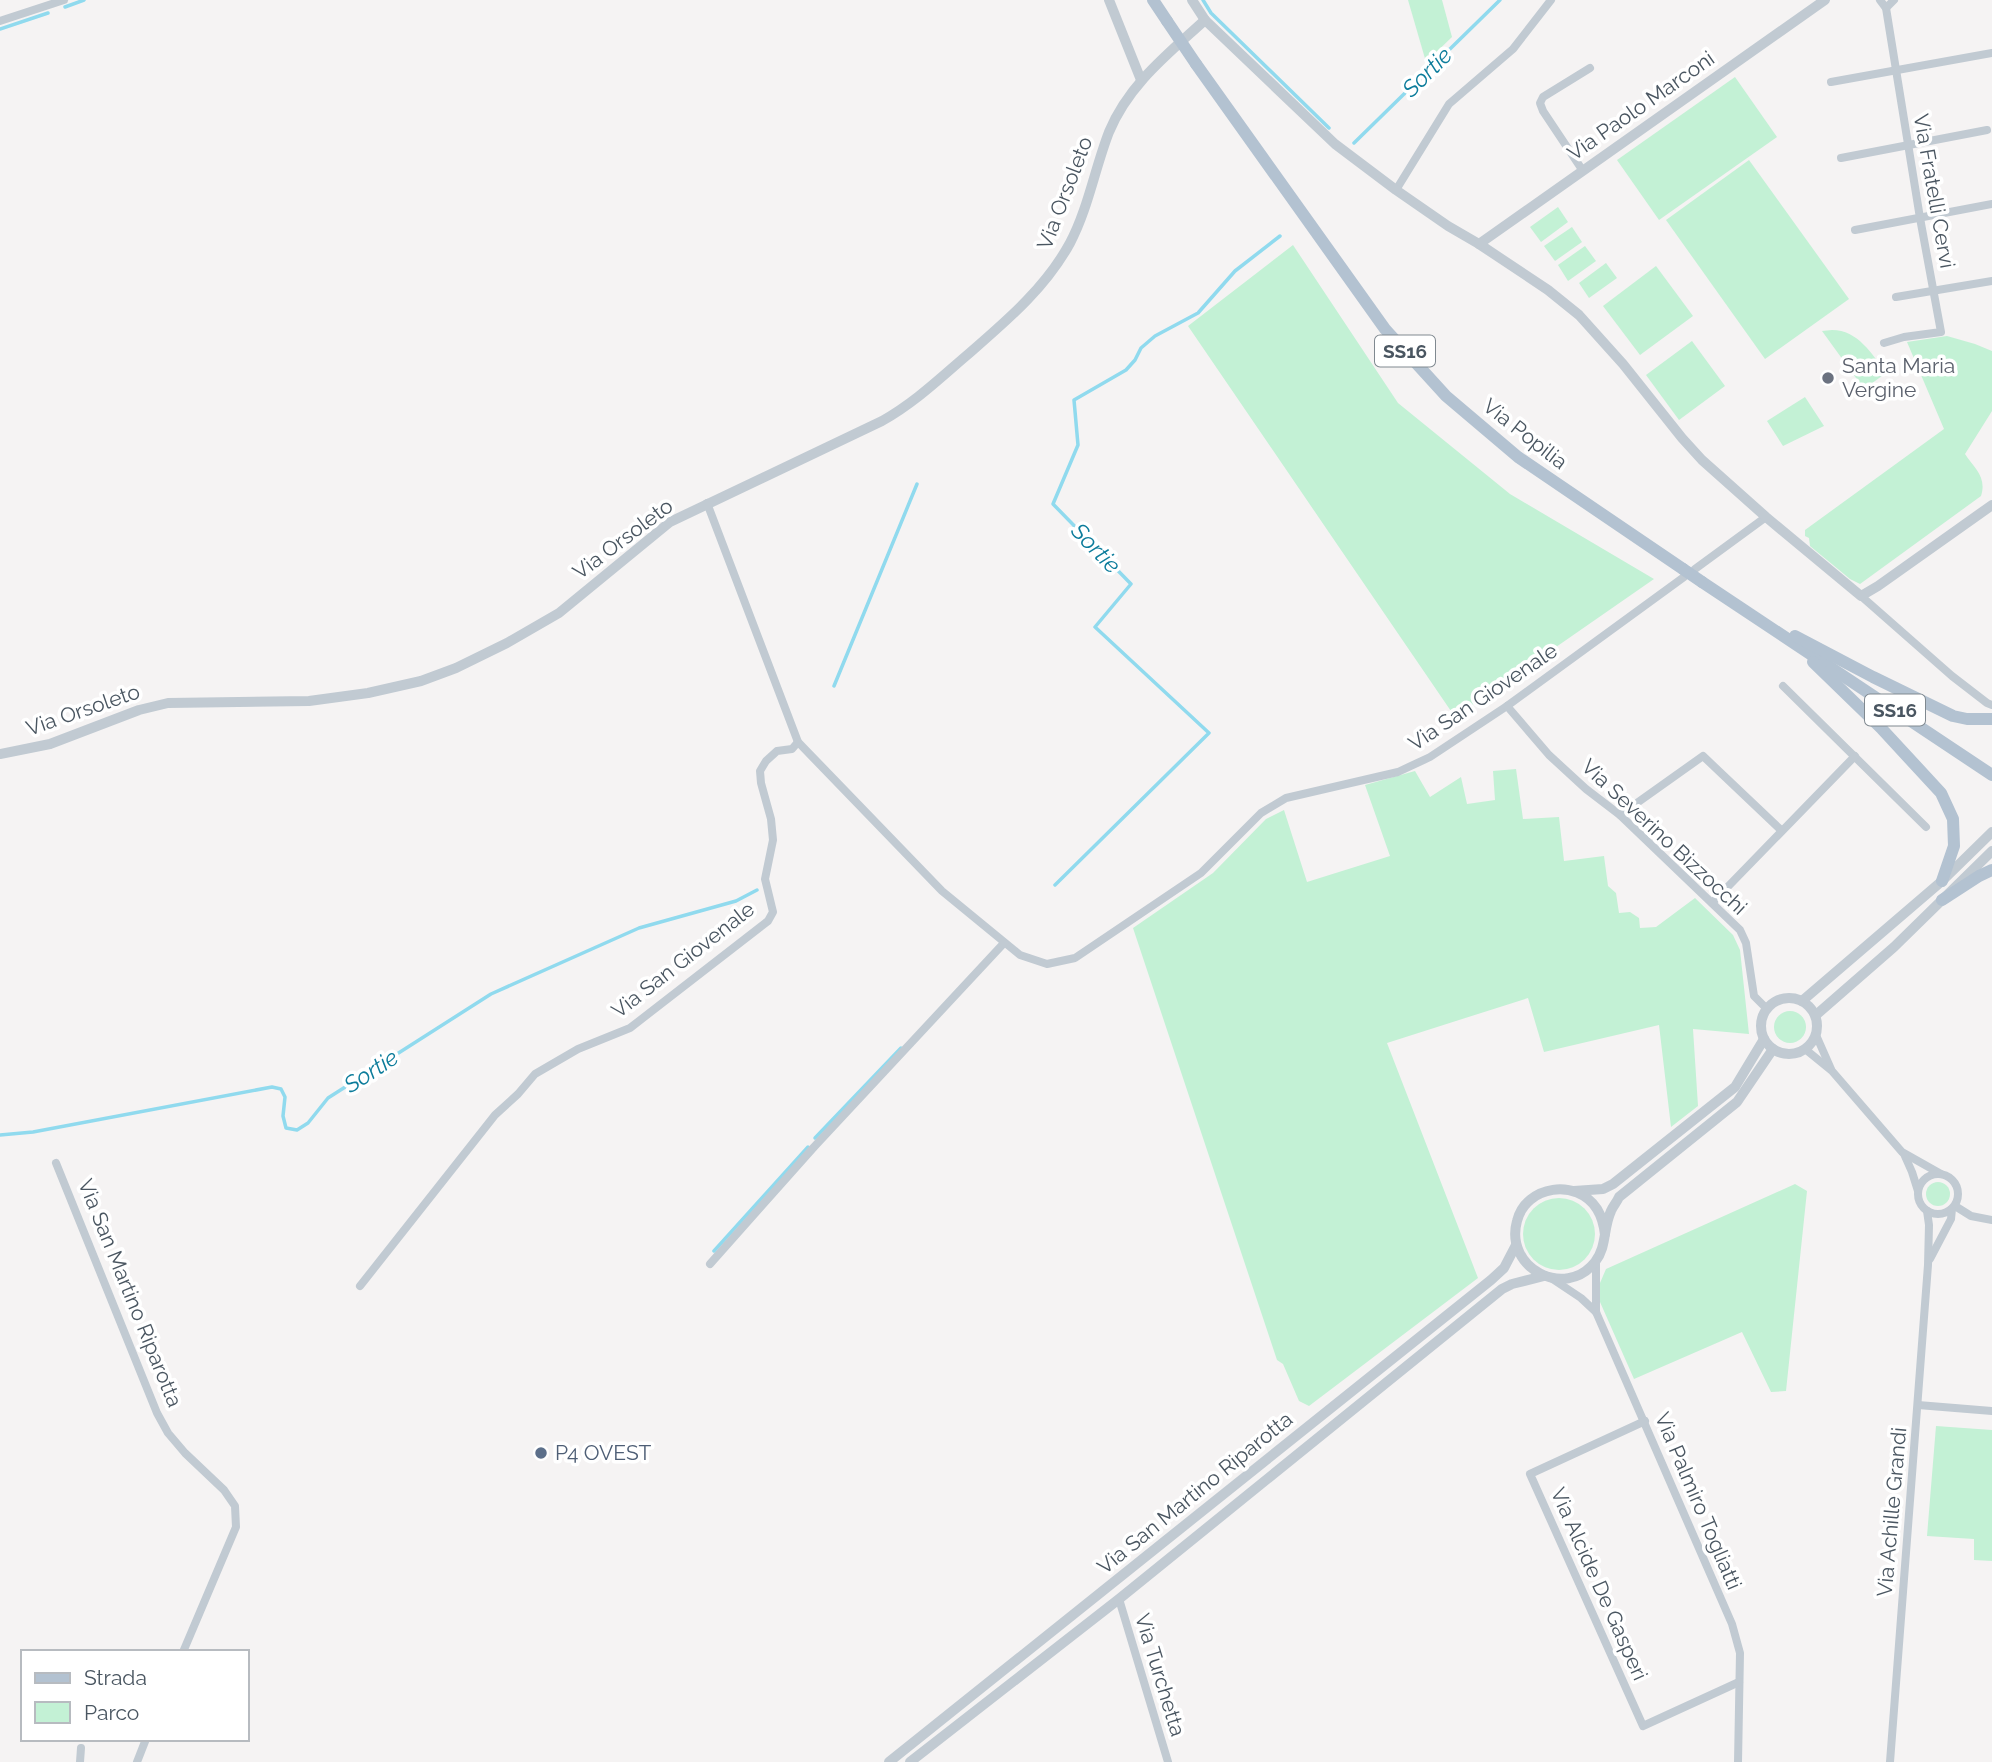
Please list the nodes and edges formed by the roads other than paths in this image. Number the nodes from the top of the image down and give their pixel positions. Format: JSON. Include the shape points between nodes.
{"nodes":[{"id":1,"x":64,"y":0,"type":"edge"},
{"id":2,"x":1109,"y":0,"type":"edge"},
{"id":3,"x":1153,"y":0,"type":"edge"},
{"id":4,"x":1192,"y":0,"type":"edge"},
{"id":5,"x":1551,"y":0,"type":"edge"},
{"id":6,"x":1825,"y":0,"type":"edge"},
{"id":7,"x":1894,"y":0,"type":"edge"},
{"id":8,"x":1883,"y":4,"type":"edge"},
{"id":9,"x":1205,"y":20,"type":"junction"},
{"id":10,"x":0,"y":21,"type":"edge"},
{"id":11,"x":1992,"y":53,"type":"edge"},
{"id":12,"x":1590,"y":68,"type":"dead end"},
{"id":13,"x":1895,"y":71,"type":"junction"},
{"id":14,"x":1141,"y":79,"type":"junction"},
{"id":15,"x":1831,"y":82,"type":"dead end"},
{"id":16,"x":1987,"y":130,"type":"dead end"},
{"id":17,"x":1909,"y":145,"type":"junction"},
{"id":18,"x":1841,"y":158,"type":"dead end"},
{"id":19,"x":1583,"y":171,"type":"junction"},
{"id":20,"x":1396,"y":190,"type":"junction"},
{"id":21,"x":1992,"y":204,"type":"edge"},
{"id":22,"x":1920,"y":218,"type":"junction"},
{"id":23,"x":1855,"y":230,"type":"dead end"},
{"id":24,"x":1479,"y":244,"type":"junction"},
{"id":25,"x":1992,"y":281,"type":"edge"},
{"id":26,"x":1934,"y":290,"type":"junction"},
{"id":27,"x":1896,"y":297,"type":"dead end"},
{"id":28,"x":1884,"y":343,"type":"dead end"},
{"id":29,"x":707,"y":503,"type":"junction"},
{"id":30,"x":1992,"y":505,"type":"edge"},
{"id":31,"x":1766,"y":517,"type":"junction"},
{"id":32,"x":1687,"y":572,"type":"junction"},
{"id":33,"x":1861,"y":596,"type":"junction"},
{"id":34,"x":1748,"y":613,"type":"junction"},
{"id":35,"x":1798,"y":646,"type":"junction"},
{"id":36,"x":1783,"y":686,"type":"dead end"},
{"id":37,"x":1992,"y":705,"type":"edge"},
{"id":38,"x":1507,"y":706,"type":"junction"},
{"id":39,"x":1992,"y":719,"type":"edge"},
{"id":40,"x":798,"y":742,"type":"junction"},
{"id":41,"x":0,"y":754,"type":"edge"},
{"id":42,"x":1855,"y":756,"type":"junction"},
{"id":43,"x":1992,"y":775,"type":"edge"},
{"id":44,"x":1620,"y":815,"type":"junction"},
{"id":45,"x":1926,"y":827,"type":"dead end"},
{"id":46,"x":1781,"y":830,"type":"junction"},
{"id":47,"x":1992,"y":832,"type":"edge"},
{"id":48,"x":1992,"y":851,"type":"edge"},
{"id":49,"x":1992,"y":870,"type":"edge"},
{"id":50,"x":1942,"y":881,"type":"junction"},
{"id":51,"x":1942,"y":900,"type":"junction"},
{"id":52,"x":1712,"y":903,"type":"junction"},
{"id":53,"x":1004,"y":943,"type":"junction"},
{"id":54,"x":1802,"y":1001,"type":"junction"},
{"id":55,"x":1767,"y":1009,"type":"junction"},
{"id":56,"x":1815,"y":1015,"type":"junction"},
{"id":57,"x":1816,"y":1035,"type":"junction"},
{"id":58,"x":1764,"y":1039,"type":"junction"},
{"id":59,"x":1773,"y":1049,"type":"junction"},
{"id":60,"x":1805,"y":1049,"type":"junction"},
{"id":61,"x":1832,"y":1071,"type":"junction"},
{"id":62,"x":1902,"y":1152,"type":"junction"},
{"id":63,"x":56,"y":1163,"type":"dead end"},
{"id":64,"x":1941,"y":1174,"type":"junction"},
{"id":65,"x":1574,"y":1191,"type":"junction"},
{"id":66,"x":1918,"y":1191,"type":"junction"},
{"id":67,"x":1954,"y":1208,"type":"junction"},
{"id":68,"x":1927,"y":1212,"type":"junction"},
{"id":69,"x":1992,"y":1220,"type":"edge"},
{"id":70,"x":1605,"y":1235,"type":"junction"},
{"id":71,"x":1516,"y":1245,"type":"junction"},
{"id":72,"x":1595,"y":1261,"type":"junction"},
{"id":73,"x":710,"y":1264,"type":"dead end"},
{"id":74,"x":1928,"y":1265,"type":"junction"},
{"id":75,"x":1547,"y":1277,"type":"junction"},
{"id":76,"x":360,"y":1286,"type":"dead end"},
{"id":77,"x":1596,"y":1312,"type":"junction"},
{"id":78,"x":1918,"y":1405,"type":"junction"},
{"id":79,"x":1992,"y":1411,"type":"edge"},
{"id":80,"x":1645,"y":1422,"type":"junction"},
{"id":81,"x":1119,"y":1599,"type":"junction"},
{"id":82,"x":184,"y":1650,"type":"edge"},
{"id":83,"x":1739,"y":1682,"type":"junction"},
{"id":84,"x":145,"y":1741,"type":"edge"},
{"id":85,"x":82,"y":1748,"type":"dead end"},
{"id":86,"x":80,"y":1762,"type":"edge"},
{"id":87,"x":137,"y":1762,"type":"edge"},
{"id":88,"x":889,"y":1762,"type":"edge"},
{"id":89,"x":910,"y":1762,"type":"edge"},
{"id":90,"x":1168,"y":1762,"type":"edge"},
{"id":91,"x":1738,"y":1762,"type":"edge"},
{"id":92,"x":1890,"y":1762,"type":"edge"}],
"edges":[{"from":1,"to":10,"type":"street"},
{"from":2,"to":14,"type":"street"},
{"from":3,"to":32,"type":"main road","name":"Via Popilia","number":"SS16","bridge":true,"via":[[1385,329],[1446,396],[1518,457]]},
{"from":4,"to":9,"type":"street"},
{"from":5,"to":20,"type":"street","via":[[1513,49],[1450,104]]},
{"from":6,"to":19,"type":"street","name":"Via Paolo Marconi"},
{"from":7,"to":8,"type":"street"},
{"from":8,"to":13,"type":"street","name":"Via Fratelli Cervi"},
{"from":9,"to":14,"type":"street","name":"Via Orsoleto"},
{"from":9,"to":20,"type":"street","via":[[1335,144]]},
{"from":11,"to":13,"type":"street"},
{"from":12,"to":19,"type":"street","via":[[1540,103]]},
{"from":13,"to":15,"type":"street"},
{"from":13,"to":17,"type":"street","name":"Via Fratelli Cervi"},
{"from":14,"to":29,"type":"street","name":"Via Orsoleto","via":[[1110,131],[1072,240],[1023,306],[907,407]]},
{"from":16,"to":17,"type":"street"},
{"from":17,"to":18,"type":"street"},
{"from":17,"to":22,"type":"street","name":"Via Fratelli Cervi"},
{"from":19,"to":24,"type":"street","name":"Via Paolo Marconi"},
{"from":20,"to":24,"type":"street"},
{"from":21,"to":22,"type":"street"},
{"from":22,"to":23,"type":"street"},
{"from":22,"to":26,"type":"street","name":"Via Fratelli Cervi"},
{"from":24,"to":31,"type":"street","via":[[1579,315],[1689,446]]},
{"from":25,"to":26,"type":"street"},
{"from":26,"to":27,"type":"street"},
{"from":26,"to":28,"type":"street","name":"Via Fratelli Cervi","via":[[1941,332]]},
{"from":29,"to":40,"type":"street","name":"Via San Giovenale"},
{"from":29,"to":41,"type":"street","name":"Via Orsoleto","via":[[670,522],[559,612],[507,643],[421,681],[309,701],[168,703],[50,744]]},
{"from":30,"to":33,"type":"street"},
{"from":31,"to":32,"type":"street","name":"Via San Giovenale"},
{"from":31,"to":33,"type":"street"},
{"from":32,"to":34,"type":"main road","name":"Via Popilia","number":"SS16","bridge":true},
{"from":32,"to":38,"type":"street","name":"Via San Giovenale"},
{"from":33,"to":37,"type":"street"},
{"from":34,"to":35,"type":"main road","name":"Via Popilia","number":"SS16"},
{"from":34,"to":39,"type":"main road","via":[[1953,716]]},
{"from":35,"to":43,"type":"main road","name":"Via Popilia","number":"SS16"},
{"from":35,"to":50,"type":"main road","via":[[1941,793],[1953,819],[1954,846]]},
{"from":36,"to":42,"type":"street"},
{"from":38,"to":44,"type":"street","name":"Via Severino Bizzocchi","via":[[1549,755]]},
{"from":38,"to":53,"type":"street","name":"Via San Giovenale","via":[[1430,757],[1398,772],[1286,798],[1261,813],[1201,873],[1075,958],[1047,964],[1020,955]]},
{"from":40,"to":53,"type":"street","name":"Via San Giovenale","via":[[942,891]]},
{"from":40,"to":76,"type":"street","name":"Via San Giovenale","via":[[792,749],[777,751],[760,771],[773,840],[765,879],[773,912],[768,921],[630,1028],[578,1049],[535,1074],[495,1115]]},
{"from":42,"to":45,"type":"street"},
{"from":42,"to":46,"type":"street"},
{"from":44,"to":46,"type":"street","via":[[1703,756]]},
{"from":44,"to":52,"type":"street","name":"Via Severino Bizzocchi"},
{"from":46,"to":52,"type":"street"},
{"from":47,"to":50,"type":"street"},
{"from":48,"to":51,"type":"street"},
{"from":49,"to":51,"type":"main road"},
{"from":50,"to":54,"type":"street"},
{"from":51,"to":56,"type":"street"},
{"from":52,"to":55,"type":"street","name":"Via Severino Bizzocchi","via":[[1740,930],[1754,996]]},
{"from":53,"to":73,"type":"street"},
{"from":54,"to":55,"type":"street","via":[[1783,999]]},
{"from":54,"to":56,"type":"street"},
{"from":55,"to":58,"type":"street","via":[[1761,1023]]},
{"from":56,"to":57,"type":"street"},
{"from":57,"to":60,"type":"street"},
{"from":57,"to":61,"type":"street","name":"Via Achille Grandi"},
{"from":58,"to":59,"type":"street"},
{"from":58,"to":65,"type":"street","via":[[1735,1087],[1613,1184]]},
{"from":59,"to":60,"type":"street","via":[[1789,1054]]},
{"from":59,"to":70,"type":"street","via":[[1737,1102],[1619,1198]]},
{"from":60,"to":61,"type":"street","name":"Via Achille Grandi"},
{"from":61,"to":62,"type":"street","name":"Via Achille Grandi"},
{"from":62,"to":64,"type":"street","name":"Via Achille Grandi"},
{"from":62,"to":66,"type":"street","name":"Via Achille Grandi"},
{"from":63,"to":82,"type":"street","name":"Via San Martino Riparotta","via":[[157,1413],[168,1433],[235,1506],[236,1527]]},
{"from":64,"to":66,"type":"street","via":[[1929,1176]]},
{"from":64,"to":67,"type":"street","name":"Via Achille Grandi","via":[[1956,1184],[1959,1195]]},
{"from":65,"to":70,"type":"street","via":[[1597,1208]]},
{"from":65,"to":71,"type":"street","via":[[1561,1189],[1534,1196],[1517,1218]]},
{"from":66,"to":68,"type":"street","name":"Via Achille Grandi"},
{"from":67,"to":68,"type":"street","via":[[1937,1215]]},
{"from":67,"to":69,"type":"street"},
{"from":67,"to":74,"type":"street","name":"Via Achille Grandi"},
{"from":68,"to":74,"type":"street","name":"Via Achille Grandi"},
{"from":70,"to":72,"type":"street"},
{"from":71,"to":75,"type":"street","via":[[1531,1269]]},
{"from":71,"to":88,"type":"street","name":"Via San Martino Riparotta","via":[[1492,1280]]},
{"from":72,"to":75,"type":"street","via":[[1576,1276]]},
{"from":72,"to":77,"type":"street","name":"Via Palmiro Togliatti"},
{"from":74,"to":78,"type":"street","name":"Via Achille Grandi"},
{"from":75,"to":77,"type":"street"},
{"from":75,"to":81,"type":"street","name":"Via San Martino Riparotta","via":[[1502,1289]]},
{"from":77,"to":80,"type":"street","name":"Via Palmiro Togliatti"},
{"from":78,"to":79,"type":"street"},
{"from":78,"to":92,"type":"street","name":"Via Achille Grandi"},
{"from":80,"to":83,"type":"street","name":"Via Palmiro Togliatti","via":[[1732,1624],[1740,1653]]},
{"from":80,"to":83,"type":"street","name":"Via Alcide De Gasperi","via":[[1530,1474],[1643,1727]]},
{"from":81,"to":89,"type":"street","name":"Via San Martino Riparotta"},
{"from":81,"to":90,"type":"street","name":"Via Turchetta"},
{"from":83,"to":91,"type":"street","name":"Via Palmiro Togliatti"},
{"from":84,"to":87,"type":"street"},
{"from":85,"to":86,"type":"street"}]}
